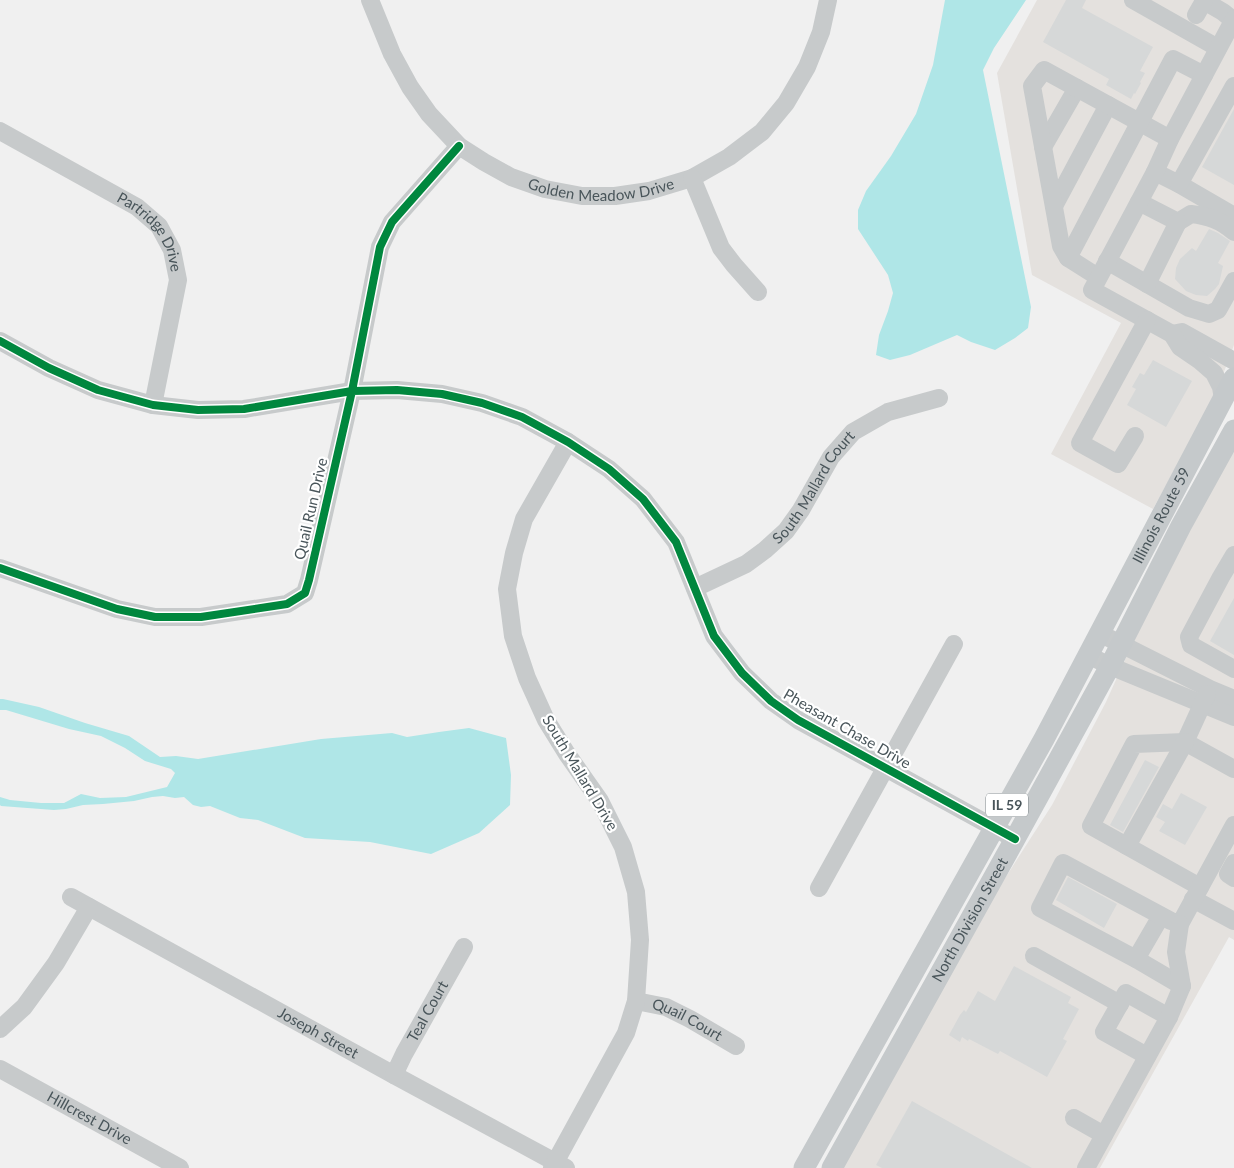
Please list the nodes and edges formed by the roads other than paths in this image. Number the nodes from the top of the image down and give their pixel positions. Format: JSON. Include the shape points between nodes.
{"nodes":[{"id":1,"x":370,"y":0,"type":"edge"},
{"id":2,"x":828,"y":0,"type":"edge"},
{"id":3,"x":1133,"y":0,"type":"edge"},
{"id":4,"x":1202,"y":5,"type":"edge"},
{"id":5,"x":1234,"y":20,"type":"edge"},
{"id":6,"x":1218,"y":48,"type":"junction"},
{"id":7,"x":1204,"y":75,"type":"junction"},
{"id":8,"x":1234,"y":86,"type":"edge"},
{"id":9,"x":1077,"y":88,"type":"junction"},
{"id":10,"x":1108,"y":105,"type":"junction"},
{"id":11,"x":1140,"y":122,"type":"junction"},
{"id":12,"x":0,"y":131,"type":"edge"},
{"id":13,"x":1170,"y":138,"type":"junction"},
{"id":14,"x":458,"y":146,"type":"junction"},
{"id":15,"x":1043,"y":147,"type":"junction"},
{"id":16,"x":1155,"y":172,"type":"junction"},
{"id":17,"x":692,"y":178,"type":"junction"},
{"id":18,"x":1179,"y":184,"type":"junction"},
{"id":19,"x":1139,"y":202,"type":"junction"},
{"id":20,"x":1054,"y":206,"type":"junction"},
{"id":21,"x":1234,"y":216,"type":"edge"},
{"id":22,"x":1178,"y":222,"type":"junction"},
{"id":23,"x":1234,"y":232,"type":"edge"},
{"id":24,"x":1068,"y":258,"type":"junction"},
{"id":25,"x":1107,"y":262,"type":"junction"},
{"id":26,"x":1098,"y":277,"type":"junction"},
{"id":27,"x":1234,"y":281,"type":"edge"},
{"id":28,"x":1147,"y":284,"type":"junction"},
{"id":29,"x":758,"y":292,"type":"dead end"},
{"id":30,"x":1147,"y":320,"type":"junction"},
{"id":31,"x":1172,"y":334,"type":"junction"},
{"id":32,"x":0,"y":341,"type":"edge"},
{"id":33,"x":1234,"y":361,"type":"edge"},
{"id":34,"x":1234,"y":378,"type":"edge"},
{"id":35,"x":352,"y":391,"type":"junction"},
{"id":36,"x":938,"y":398,"type":"dead end"},
{"id":37,"x":1223,"y":399,"type":"junction"},
{"id":38,"x":153,"y":405,"type":"junction"},
{"id":39,"x":1234,"y":430,"type":"edge"},
{"id":40,"x":1135,"y":436,"type":"dead end"},
{"id":41,"x":568,"y":442,"type":"junction"},
{"id":42,"x":1234,"y":555,"type":"edge"},
{"id":43,"x":0,"y":568,"type":"edge"},
{"id":44,"x":1228,"y":580,"type":"edge"},
{"id":45,"x":695,"y":588,"type":"junction"},
{"id":46,"x":1099,"y":634,"type":"junction"},
{"id":47,"x":954,"y":644,"type":"dead end"},
{"id":48,"x":1121,"y":644,"type":"junction"},
{"id":49,"x":1088,"y":655,"type":"junction"},
{"id":50,"x":1110,"y":666,"type":"junction"},
{"id":51,"x":1234,"y":669,"type":"edge"},
{"id":52,"x":1210,"y":689,"type":"junction"},
{"id":53,"x":1234,"y":699,"type":"edge"},
{"id":54,"x":1202,"y":704,"type":"junction"},
{"id":55,"x":1234,"y":717,"type":"edge"},
{"id":56,"x":1185,"y":742,"type":"junction"},
{"id":57,"x":886,"y":768,"type":"junction"},
{"id":58,"x":1234,"y":769,"type":"edge"},
{"id":59,"x":994,"y":828,"type":"junction"},
{"id":60,"x":1233,"y":831,"type":"edge"},
{"id":61,"x":1015,"y":839,"type":"junction"},
{"id":62,"x":1127,"y":846,"type":"junction"},
{"id":63,"x":1234,"y":864,"type":"edge"},
{"id":64,"x":1234,"y":878,"type":"edge"},
{"id":65,"x":819,"y":888,"type":"dead end"},
{"id":66,"x":1197,"y":893,"type":"junction"},
{"id":67,"x":71,"y":897,"type":"dead end"},
{"id":68,"x":89,"y":907,"type":"junction"},
{"id":69,"x":1161,"y":916,"type":"junction"},
{"id":70,"x":1234,"y":921,"type":"edge"},
{"id":71,"x":1180,"y":924,"type":"junction"},
{"id":72,"x":464,"y":946,"type":"dead end"},
{"id":73,"x":1034,"y":956,"type":"dead end"},
{"id":74,"x":1136,"y":958,"type":"junction"},
{"id":75,"x":1182,"y":986,"type":"junction"},
{"id":76,"x":636,"y":1001,"type":"junction"},
{"id":77,"x":1120,"y":1004,"type":"junction"},
{"id":78,"x":1169,"y":1017,"type":"junction"},
{"id":79,"x":0,"y":1029,"type":"edge"},
{"id":80,"x":736,"y":1046,"type":"dead end"},
{"id":81,"x":1148,"y":1056,"type":"junction"},
{"id":82,"x":0,"y":1069,"type":"edge"},
{"id":83,"x":394,"y":1075,"type":"junction"},
{"id":84,"x":1074,"y":1118,"type":"dead end"},
{"id":85,"x":1104,"y":1135,"type":"junction"},
{"id":86,"x":558,"y":1166,"type":"edge"},
{"id":87,"x":180,"y":1168,"type":"edge"},
{"id":88,"x":804,"y":1168,"type":"edge"},
{"id":89,"x":832,"y":1168,"type":"edge"},
{"id":90,"x":1086,"y":1168,"type":"edge"}],
"edges":[{"from":1,"to":14,"type":"street","name":"Golden Meadow Drive","via":[[392,54],[410,87]]},
{"from":2,"to":17,"type":"street","name":"Golden Meadow Drive","via":[[822,32],[786,103],[762,132],[729,157]]},
{"from":3,"to":6,"type":"street"},
{"from":4,"to":5,"type":"street","via":[[1223,12]]},
{"from":5,"to":6,"type":"street"},
{"from":6,"to":7,"type":"street"},
{"from":7,"to":11,"type":"street","via":[[1172,59]]},
{"from":7,"to":13,"type":"street"},
{"from":8,"to":18,"type":"street"},
{"from":9,"to":10,"type":"street"},
{"from":9,"to":15,"type":"street"},
{"from":9,"to":15,"type":"street","via":[[1044,70],[1032,86]]},
{"from":10,"to":11,"type":"street"},
{"from":10,"to":20,"type":"street"},
{"from":11,"to":13,"type":"street"},
{"from":11,"to":24,"type":"street"},
{"from":12,"to":38,"type":"street","name":"Partridge Drive","via":[[137,207],[159,226],[172,250],[178,280]]},
{"from":13,"to":16,"type":"street"},
{"from":14,"to":17,"type":"street","name":"Golden Meadow Drive","via":[[511,177],[545,189],[582,196],[649,191]]},
{"from":14,"to":35,"type":"street","name":"Quail Run Drive","via":[[392,222],[380,248]]},
{"from":15,"to":20,"type":"street"},
{"from":16,"to":18,"type":"street"},
{"from":16,"to":19,"type":"street"},
{"from":17,"to":29,"type":"street","via":[[722,248]]},
{"from":18,"to":21,"type":"street"},
{"from":19,"to":22,"type":"street"},
{"from":19,"to":25,"type":"street"},
{"from":20,"to":24,"type":"street","via":[[1062,246]]},
{"from":22,"to":23,"type":"street","via":[[1191,214],[1208,216]]},
{"from":22,"to":28,"type":"street"},
{"from":24,"to":26,"type":"street"},
{"from":25,"to":26,"type":"street"},
{"from":25,"to":28,"type":"street"},
{"from":26,"to":30,"type":"street","via":[[1092,290]]},
{"from":27,"to":28,"type":"street","via":[[1218,310],[1209,314],[1189,308]]},
{"from":30,"to":31,"type":"street"},
{"from":30,"to":40,"type":"street","via":[[1080,443],[1118,464]]},
{"from":31,"to":33,"type":"street","via":[[1182,332]]},
{"from":31,"to":37,"type":"street","via":[[1180,347],[1214,373]]},
{"from":32,"to":38,"type":"street","name":"Pheasant Chase Drive","via":[[98,390]]},
{"from":34,"to":37,"type":"main road","name":"Illinois Route 59","number":"IL 59"},
{"from":35,"to":38,"type":"street","name":"Pheasant Chase Drive","via":[[244,409],[198,410]]},
{"from":35,"to":41,"type":"street","name":"Pheasant Chase Drive","via":[[442,394],[482,403],[522,417]]},
{"from":35,"to":43,"type":"street","name":"Quail Run Drive","via":[[309,580],[305,593],[287,604],[201,617],[155,617],[117,609]]},
{"from":36,"to":45,"type":"street","name":"South Mallard Court","via":[[888,412],[853,432],[831,457],[786,531],[746,564]]},
{"from":37,"to":46,"type":"main road","name":"Illinois Route 59","number":"IL 59"},
{"from":39,"to":48,"type":"main road","name":"Illinois Route 59","number":"IL 59"},
{"from":41,"to":45,"type":"street","name":"Pheasant Chase Drive","via":[[609,469],[644,499],[676,542]]},
{"from":41,"to":76,"type":"street","name":"South Mallard Drive","via":[[524,519],[506,589],[513,636],[546,720],[600,801],[624,847],[636,892],[640,940]]},
{"from":42,"to":44,"type":"street"},
{"from":44,"to":51,"type":"street","via":[[1189,637],[1190,645]]},
{"from":45,"to":57,"type":"street","name":"Pheasant Chase Drive","via":[[714,636],[742,673],[798,720]]},
{"from":46,"to":48,"type":"street"},
{"from":46,"to":49,"type":"main road","name":"Illinois Route 59","number":"IL 59"},
{"from":47,"to":57,"type":"street"},
{"from":48,"to":50,"type":"main road","name":"North Division Street","number":"IL 59"},
{"from":48,"to":52,"type":"street"},
{"from":49,"to":50,"type":"street"},
{"from":49,"to":59,"type":"main road","name":"North Division Street","number":"IL 59"},
{"from":50,"to":54,"type":"street"},
{"from":50,"to":61,"type":"main road","name":"North Division Street","number":"IL 59"},
{"from":52,"to":53,"type":"street"},
{"from":52,"to":54,"type":"street"},
{"from":54,"to":55,"type":"street"},
{"from":54,"to":56,"type":"street"},
{"from":56,"to":58,"type":"street"},
{"from":56,"to":62,"type":"street"},
{"from":56,"to":62,"type":"street","via":[[1134,744],[1091,826]]},
{"from":57,"to":59,"type":"street","name":"Pheasant Chase Drive"},
{"from":57,"to":65,"type":"street"},
{"from":59,"to":61,"type":"street","name":"Pheasant Chase Drive"},
{"from":59,"to":88,"type":"main road","name":"North Division Street","number":"IL 59"},
{"from":60,"to":66,"type":"street"},
{"from":61,"to":89,"type":"main road","name":"North Division Street","number":"IL 59"},
{"from":62,"to":66,"type":"street"},
{"from":63,"to":64,"type":"street","via":[[1228,874]]},
{"from":66,"to":70,"type":"street"},
{"from":66,"to":71,"type":"street"},
{"from":67,"to":68,"type":"street","name":"Joseph Street"},
{"from":68,"to":79,"type":"street","via":[[56,964],[24,1007]]},
{"from":68,"to":83,"type":"street","name":"Joseph Street"},
{"from":69,"to":71,"type":"street"},
{"from":69,"to":74,"type":"street"},
{"from":69,"to":74,"type":"street","via":[[1063,862],[1040,908]]},
{"from":71,"to":75,"type":"street","via":[[1176,952]]},
{"from":72,"to":83,"type":"street","name":"Teal Court"},
{"from":73,"to":77,"type":"street"},
{"from":74,"to":75,"type":"street"},
{"from":75,"to":78,"type":"street"},
{"from":76,"to":80,"type":"street","name":"Quail Court","via":[[666,1007]]},
{"from":76,"to":86,"type":"street","name":"South Mallard Drive","via":[[626,1033]]},
{"from":77,"to":78,"type":"street","via":[[1126,993]]},
{"from":77,"to":81,"type":"street","via":[[1104,1032]]},
{"from":78,"to":81,"type":"street"},
{"from":81,"to":85,"type":"street"},
{"from":82,"to":87,"type":"street","name":"Hillcrest Drive"},
{"from":83,"to":86,"type":"street","name":"Joseph Street"},
{"from":84,"to":85,"type":"street"},
{"from":85,"to":90,"type":"street"}]}
